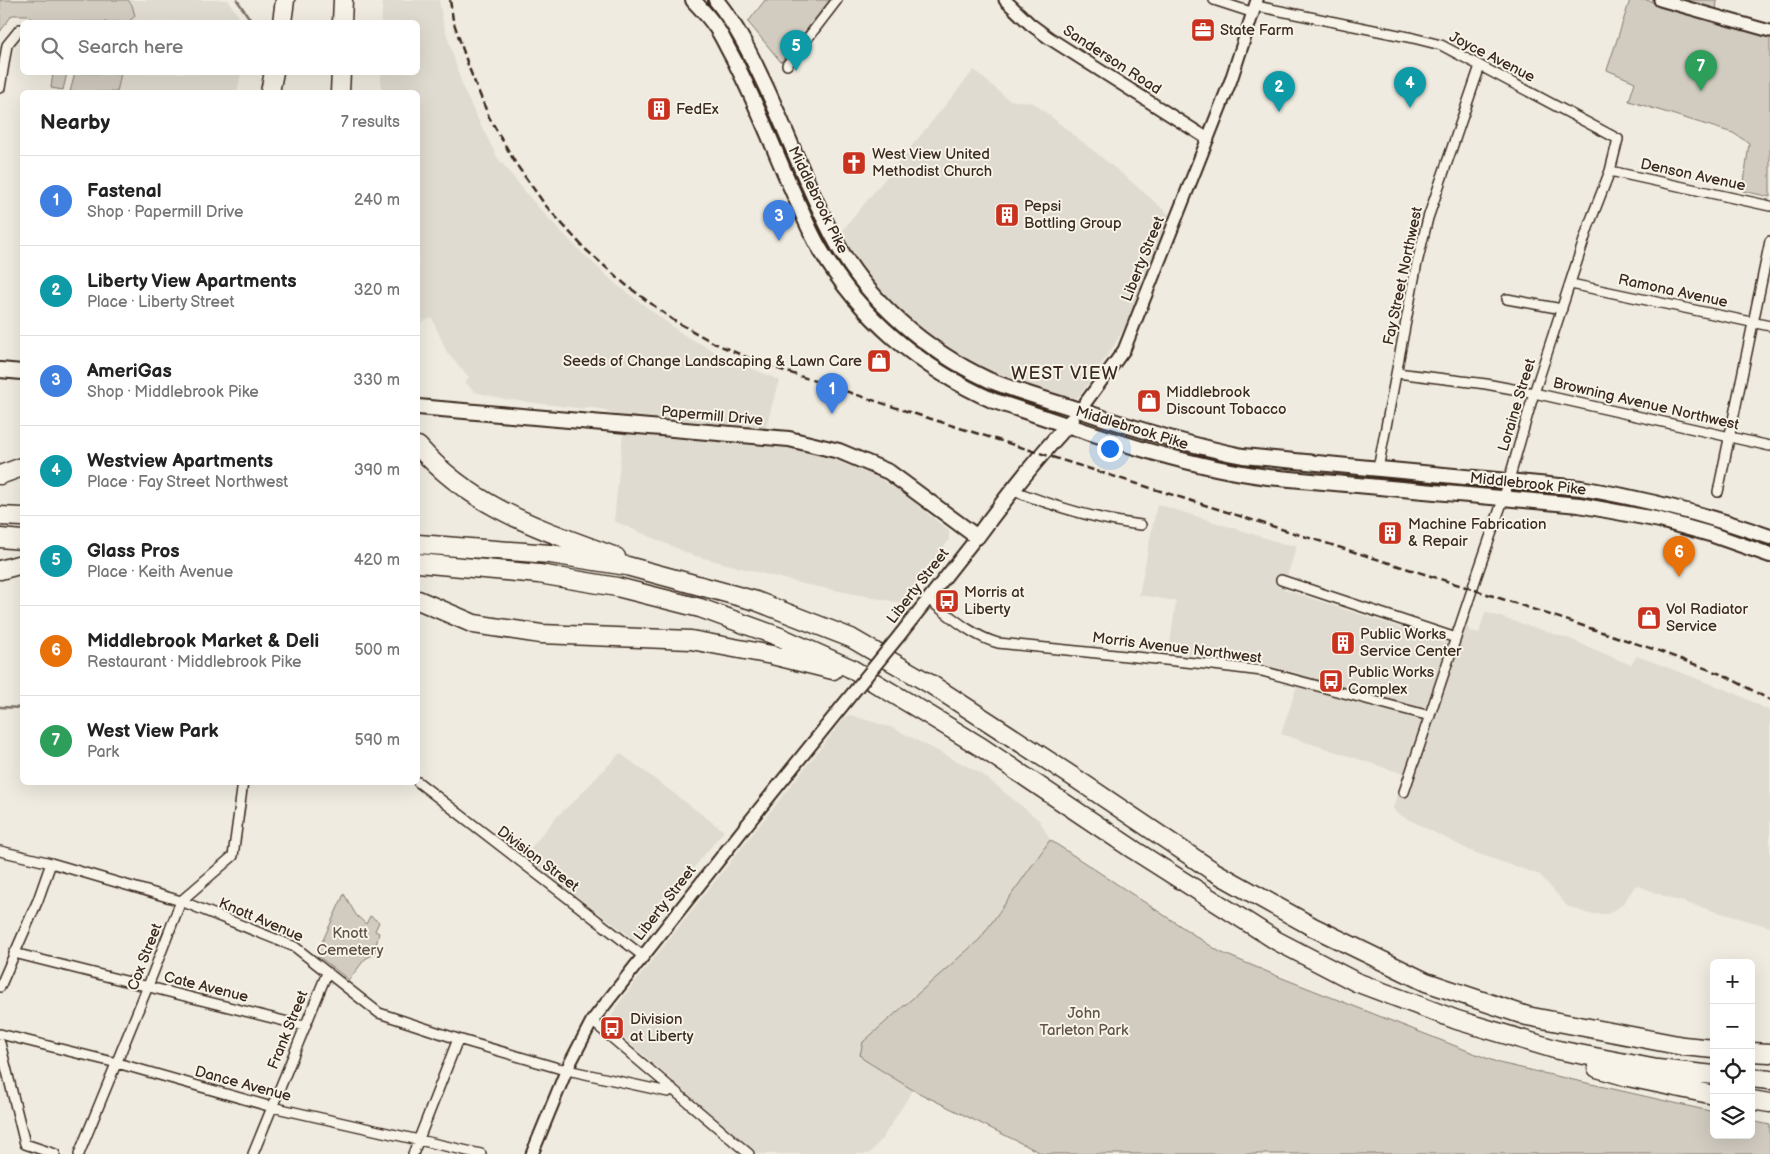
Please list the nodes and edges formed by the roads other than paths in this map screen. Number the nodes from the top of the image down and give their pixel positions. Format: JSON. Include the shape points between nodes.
{"nodes":[{"id":1,"x":285,"y":0,"type":"edge"},
{"id":2,"x":343,"y":0,"type":"edge"},
{"id":3,"x":693,"y":0,"type":"edge"},
{"id":4,"x":716,"y":0,"type":"edge"},
{"id":5,"x":837,"y":0,"type":"edge"},
{"id":6,"x":1005,"y":0,"type":"edge"},
{"id":7,"x":1214,"y":0,"type":"edge"},
{"id":8,"x":1660,"y":0,"type":"edge"},
{"id":9,"x":1256,"y":6,"type":"edge"},
{"id":10,"x":282,"y":20,"type":"edge"},
{"id":11,"x":342,"y":20,"type":"edge"},
{"id":12,"x":20,"y":29,"type":"dead end"},
{"id":13,"x":1770,"y":31,"type":"edge"},
{"id":14,"x":787,"y":65,"type":"dead end"},
{"id":15,"x":1480,"y":66,"type":"junction"},
{"id":16,"x":273,"y":75,"type":"edge"},
{"id":17,"x":278,"y":75,"type":"edge"},
{"id":18,"x":0,"y":88,"type":"edge"},
{"id":19,"x":270,"y":90,"type":"edge"},
{"id":20,"x":278,"y":90,"type":"edge"},
{"id":21,"x":1208,"y":139,"type":"junction"},
{"id":22,"x":1618,"y":139,"type":"joint"},
{"id":23,"x":1610,"y":171,"type":"junction"},
{"id":24,"x":1770,"y":206,"type":"edge"},
{"id":25,"x":1770,"y":241,"type":"edge"},
{"id":26,"x":1571,"y":284,"type":"junction"},
{"id":27,"x":1507,"y":299,"type":"dead end"},
{"id":28,"x":1562,"y":309,"type":"junction"},
{"id":29,"x":1753,"y":323,"type":"junction"},
{"id":30,"x":1770,"y":326,"type":"edge"},
{"id":31,"x":0,"y":370,"type":"edge"},
{"id":32,"x":20,"y":372,"type":"edge"},
{"id":33,"x":1397,"y":373,"type":"junction"},
{"id":34,"x":1534,"y":393,"type":"junction"},
{"id":35,"x":420,"y":407,"type":"edge"},
{"id":36,"x":1080,"y":410,"type":"junction"},
{"id":37,"x":1067,"y":425,"type":"junction"},
{"id":38,"x":1730,"y":438,"type":"junction"},
{"id":39,"x":1770,"y":446,"type":"edge"},
{"id":40,"x":420,"y":448,"type":"edge"},
{"id":41,"x":20,"y":468,"type":"edge"},
{"id":42,"x":1378,"y":469,"type":"junction"},
{"id":43,"x":0,"y":475,"type":"edge"},
{"id":44,"x":1509,"y":480,"type":"junction"},
{"id":45,"x":1012,"y":490,"type":"junction"},
{"id":46,"x":1718,"y":492,"type":"dead end"},
{"id":47,"x":1504,"y":497,"type":"junction"},
{"id":48,"x":0,"y":516,"type":"edge"},
{"id":49,"x":20,"y":517,"type":"edge"},
{"id":50,"x":1715,"y":518,"type":"junction"},
{"id":51,"x":1141,"y":525,"type":"dead end"},
{"id":52,"x":1710,"y":534,"type":"junction"},
{"id":53,"x":977,"y":537,"type":"junction"},
{"id":54,"x":1770,"y":537,"type":"edge"},
{"id":55,"x":420,"y":544,"type":"edge"},
{"id":56,"x":1770,"y":555,"type":"edge"},
{"id":57,"x":420,"y":563,"type":"edge"},
{"id":58,"x":20,"y":565,"type":"edge"},
{"id":59,"x":0,"y":570,"type":"edge"},
{"id":60,"x":1281,"y":580,"type":"dead end"},
{"id":61,"x":699,"y":586,"type":"junction"},
{"id":62,"x":928,"y":599,"type":"junction"},
{"id":63,"x":420,"y":601,"type":"edge"},
{"id":64,"x":1456,"y":638,"type":"junction"},
{"id":65,"x":924,"y":712,"type":"junction"},
{"id":66,"x":1430,"y":716,"type":"junction"},
{"id":67,"x":420,"y":784,"type":"edge"},
{"id":68,"x":243,"y":785,"type":"edge"},
{"id":69,"x":1404,"y":792,"type":"dead end"},
{"id":70,"x":0,"y":851,"type":"edge"},
{"id":71,"x":52,"y":863,"type":"junction"},
{"id":72,"x":181,"y":901,"type":"junction"},
{"id":73,"x":14,"y":954,"type":"junction"},
{"id":74,"x":644,"y":956,"type":"junction"},
{"id":75,"x":327,"y":973,"type":"junction"},
{"id":76,"x":148,"y":986,"type":"junction"},
{"id":77,"x":0,"y":987,"type":"edge"},
{"id":78,"x":1457,"y":1020,"type":"junction"},
{"id":79,"x":592,"y":1022,"type":"junction"},
{"id":80,"x":304,"y":1026,"type":"junction"},
{"id":81,"x":0,"y":1034,"type":"edge"},
{"id":82,"x":458,"y":1039,"type":"junction"},
{"id":83,"x":0,"y":1043,"type":"edge"},
{"id":84,"x":1710,"y":1049,"type":"edge"},
{"id":85,"x":1755,"y":1052,"type":"edge"},
{"id":86,"x":1770,"y":1053,"type":"edge"},
{"id":87,"x":117,"y":1063,"type":"junction"},
{"id":88,"x":567,"y":1069,"type":"junction"},
{"id":89,"x":1710,"y":1075,"type":"edge"},
{"id":90,"x":1755,"y":1078,"type":"edge"},
{"id":91,"x":1770,"y":1080,"type":"edge"},
{"id":92,"x":670,"y":1090,"type":"junction"},
{"id":93,"x":1710,"y":1094,"type":"edge"},
{"id":94,"x":1755,"y":1101,"type":"edge"},
{"id":95,"x":1770,"y":1103,"type":"edge"},
{"id":96,"x":272,"y":1107,"type":"junction"},
{"id":97,"x":420,"y":1140,"type":"junction"},
{"id":98,"x":739,"y":1150,"type":"edge"},
{"id":99,"x":55,"y":1154,"type":"edge"},
{"id":100,"x":79,"y":1154,"type":"edge"},
{"id":101,"x":254,"y":1154,"type":"edge"},
{"id":102,"x":414,"y":1154,"type":"edge"},
{"id":103,"x":481,"y":1154,"type":"edge"},
{"id":104,"x":532,"y":1154,"type":"edge"},
{"id":105,"x":749,"y":1154,"type":"edge"}],
"edges":[{"from":1,"to":10,"type":"highway"},
{"from":2,"to":11,"type":"highway"},
{"from":3,"to":37,"type":"main road","name":"Middlebrook Pike","via":[[715,26],[736,65],[820,249],[852,296],[896,340],[948,378],[994,401]]},
{"from":4,"to":36,"type":"main road","name":"Middlebrook Pike","via":[[730,17],[751,56],[835,241],[880,303],[924,341],[959,364],[990,380]]},
{"from":5,"to":14,"type":"street"},
{"from":6,"to":21,"type":"street","name":"Sanderson Road","via":[[1049,38]]},
{"from":7,"to":9,"type":"street","name":"Joyce Avenue"},
{"from":8,"to":13,"type":"street"},
{"from":9,"to":15,"type":"street","name":"Joyce Avenue","via":[[1441,45]]},
{"from":9,"to":21,"type":"street","name":"Liberty Street"},
{"from":12,"to":18,"type":"street","via":[[7,44]]},
{"from":15,"to":22,"type":"street","name":"Joyce Avenue"},
{"from":15,"to":33,"type":"street","name":"Fay Street Northwest","via":[[1428,218]]},
{"from":16,"to":19,"type":"highway"},
{"from":17,"to":20,"type":"highway"},
{"from":21,"to":36,"type":"street","name":"Liberty Street","via":[[1124,350]]},
{"from":22,"to":23,"type":"street","name":"Loraine Street"},
{"from":23,"to":24,"type":"street","name":"Denson Avenue"},
{"from":23,"to":26,"type":"street","name":"Loraine Street","via":[[1589,224]]},
{"from":25,"to":29,"type":"street"},
{"from":26,"to":28,"type":"street","name":"Loraine Street"},
{"from":26,"to":29,"type":"street","name":"Ramona Avenue"},
{"from":27,"to":28,"type":"street"},
{"from":28,"to":34,"type":"street","name":"Loraine Street"},
{"from":29,"to":30,"type":"street","name":"Ramona Avenue"},
{"from":29,"to":38,"type":"street"},
{"from":31,"to":32,"type":"main road"},
{"from":33,"to":34,"type":"street","name":"Browning Avenue Northwest"},
{"from":33,"to":42,"type":"street","name":"Fay Street Northwest"},
{"from":34,"to":38,"type":"street","name":"Browning Avenue Northwest"},
{"from":34,"to":44,"type":"street","name":"Loraine Street"},
{"from":35,"to":53,"type":"main road","name":"Papermill Drive","via":[[789,439],[839,451],[889,472]]},
{"from":36,"to":37,"type":"main road","name":"Liberty Street"},
{"from":36,"to":42,"type":"main road","name":"Middlebrook Pike","via":[[1193,446],[1242,456]]},
{"from":37,"to":45,"type":"main road","name":"Liberty Street"},
{"from":37,"to":47,"type":"main road","name":"Middlebrook Pike","via":[[1189,463],[1240,473]]},
{"from":38,"to":39,"type":"street","name":"Browning Avenue Northwest"},
{"from":38,"to":46,"type":"street"},
{"from":40,"to":61,"type":"highway","via":[[453,480],[489,505],[534,527]]},
{"from":41,"to":43,"type":"highway"},
{"from":42,"to":44,"type":"main road","name":"Middlebrook Pike"},
{"from":44,"to":47,"type":"street","name":"Loraine Street"},
{"from":44,"to":50,"type":"main road","name":"Middlebrook Pike","via":[[1628,496]]},
{"from":45,"to":51,"type":"street","via":[[1086,514]]},
{"from":45,"to":53,"type":"main road","name":"Liberty Street"},
{"from":47,"to":52,"type":"main road","name":"Middlebrook Pike","via":[[1624,513]]},
{"from":47,"to":64,"type":"street","name":"Loraine Street"},
{"from":48,"to":49,"type":"highway"},
{"from":50,"to":52,"type":"main road"},
{"from":50,"to":54,"type":"main road","name":"Middlebrook Pike"},
{"from":52,"to":56,"type":"main road","name":"Middlebrook Pike"},
{"from":53,"to":62,"type":"street","name":"Liberty Street"},
{"from":55,"to":61,"type":"highway","via":[[550,554],[627,566]]},
{"from":57,"to":65,"type":"highway","via":[[539,574],[617,587],[700,608],[780,637],[850,668]]},
{"from":58,"to":59,"type":"highway"},
{"from":60,"to":64,"type":"street"},
{"from":61,"to":84,"type":"highway","via":[[756,601],[851,638],[932,684],[1212,870],[1313,927],[1426,982],[1527,1016]]},
{"from":62,"to":66,"type":"street","name":"Morris Avenue Northwest","via":[[975,634],[998,643],[1262,671]]},
{"from":62,"to":74,"type":"street","name":"Liberty Street","bridge":true},
{"from":63,"to":65,"type":"highway","via":[[474,624],[542,634],[691,640],[772,655],[829,668]]},
{"from":64,"to":66,"type":"street","name":"Loraine Street"},
{"from":65,"to":78,"type":"highway","via":[[1277,941],[1356,982]]},
{"from":66,"to":69,"type":"street","name":"Loraine Street"},
{"from":67,"to":74,"type":"street","name":"Division Street"},
{"from":68,"to":72,"type":"street","name":"Cox Street","via":[[233,856]]},
{"from":70,"to":71,"type":"street","name":"Knott Avenue"},
{"from":71,"to":72,"type":"street","name":"Knott Avenue"},
{"from":71,"to":73,"type":"street"},
{"from":72,"to":75,"type":"street","name":"Knott Avenue","via":[[296,947]]},
{"from":72,"to":76,"type":"street","name":"Cox Street"},
{"from":73,"to":76,"type":"street","name":"Cate Avenue"},
{"from":73,"to":77,"type":"street"},
{"from":74,"to":79,"type":"street","name":"Liberty Street"},
{"from":75,"to":80,"type":"street","name":"Frank Street"},
{"from":75,"to":82,"type":"street","name":"Knott Avenue","via":[[379,1012]]},
{"from":76,"to":80,"type":"street","name":"Cate Avenue"},
{"from":76,"to":87,"type":"street","name":"Cox Street"},
{"from":78,"to":89,"type":"highway","via":[[1558,1050],[1657,1069]]},
{"from":78,"to":93,"type":"highway","via":[[1545,1053],[1628,1077]]},
{"from":79,"to":88,"type":"street","name":"Liberty Street"},
{"from":79,"to":92,"type":"street"},
{"from":80,"to":96,"type":"street","name":"Frank Street"},
{"from":81,"to":87,"type":"street","name":"Dance Avenue"},
{"from":82,"to":88,"type":"street","name":"Knott Avenue"},
{"from":82,"to":97,"type":"street"},
{"from":83,"to":99,"type":"street","via":[[25,1144]]},
{"from":85,"to":86,"type":"highway"},
{"from":87,"to":96,"type":"street","name":"Dance Avenue"},
{"from":87,"to":100,"type":"street","name":"Cox Street"},
{"from":88,"to":92,"type":"street","name":"Knott Avenue"},
{"from":88,"to":104,"type":"street","name":"Liberty Street"},
{"from":90,"to":91,"type":"highway"},
{"from":92,"to":98,"type":"street"},
{"from":94,"to":95,"type":"highway"},
{"from":96,"to":97,"type":"street","name":"Dance Avenue"},
{"from":96,"to":101,"type":"street","name":"Frank Street"},
{"from":97,"to":102,"type":"street"},
{"from":97,"to":103,"type":"street","name":"Dance Avenue"},
{"from":98,"to":105,"type":"street"}]}
